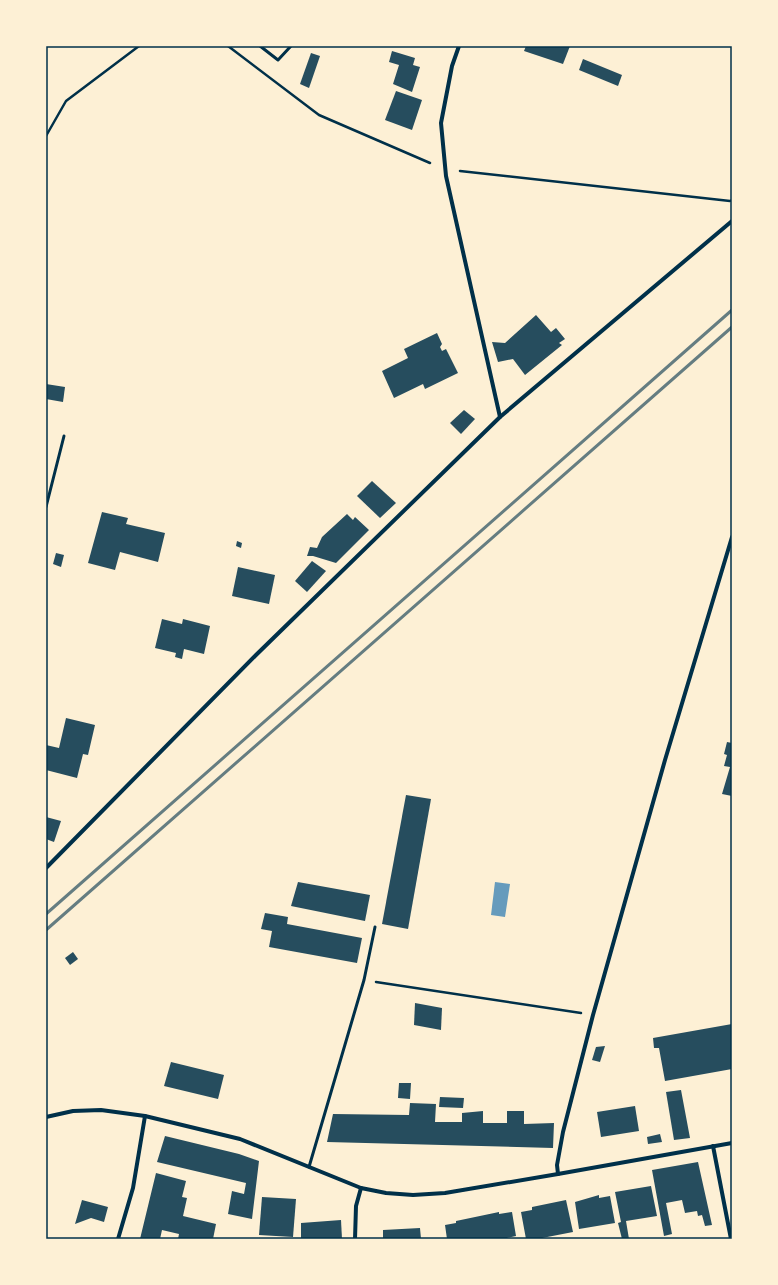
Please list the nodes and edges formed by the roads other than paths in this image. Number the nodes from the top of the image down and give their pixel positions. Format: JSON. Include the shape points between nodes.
{"nodes":[{"id":1,"x":260,"y":46,"type":"edge"},
{"id":2,"x":291,"y":46,"type":"edge"},
{"id":3,"x":459,"y":46,"type":"edge"},
{"id":4,"x":732,"y":221,"type":"edge"},
{"id":5,"x":500,"y":417,"type":"junction"},
{"id":6,"x":64,"y":436,"type":"dead end"},
{"id":7,"x":46,"y":507,"type":"edge"},
{"id":8,"x":732,"y":537,"type":"edge"},
{"id":9,"x":46,"y":868,"type":"edge"},
{"id":10,"x":374,"y":927,"type":"dead end"},
{"id":11,"x":145,"y":1116,"type":"junction"},
{"id":12,"x":46,"y":1117,"type":"edge"},
{"id":13,"x":732,"y":1143,"type":"edge"},
{"id":14,"x":713,"y":1146,"type":"junction"},
{"id":15,"x":309,"y":1167,"type":"junction"},
{"id":16,"x":558,"y":1174,"type":"junction"},
{"id":17,"x":361,"y":1188,"type":"junction"},
{"id":18,"x":118,"y":1239,"type":"edge"},
{"id":19,"x":354,"y":1239,"type":"edge"},
{"id":20,"x":731,"y":1239,"type":"edge"}],
"edges":[{"from":1,"to":2,"type":"lane","via":[[278,60]]},
{"from":3,"to":5,"type":"street","via":[[452,66],[441,123],[446,170]]},
{"from":4,"to":5,"type":"street"},
{"from":5,"to":9,"type":"street","via":[[256,655]]},
{"from":6,"to":7,"type":"lane"},
{"from":8,"to":16,"type":"street","via":[[665,760],[593,1015],[563,1132],[557,1165]]},
{"from":10,"to":15,"type":"lane","via":[[364,980]]},
{"from":11,"to":12,"type":"street","via":[[101,1110],[73,1111]]},
{"from":11,"to":15,"type":"street","via":[[240,1139]]},
{"from":11,"to":18,"type":"street","via":[[133,1188]]},
{"from":13,"to":14,"type":"street"},
{"from":14,"to":16,"type":"street"},
{"from":14,"to":20,"type":"street"},
{"from":15,"to":17,"type":"street"},
{"from":16,"to":17,"type":"street","via":[[445,1193],[413,1195]]},
{"from":17,"to":19,"type":"street","via":[[356,1206]]}]}
